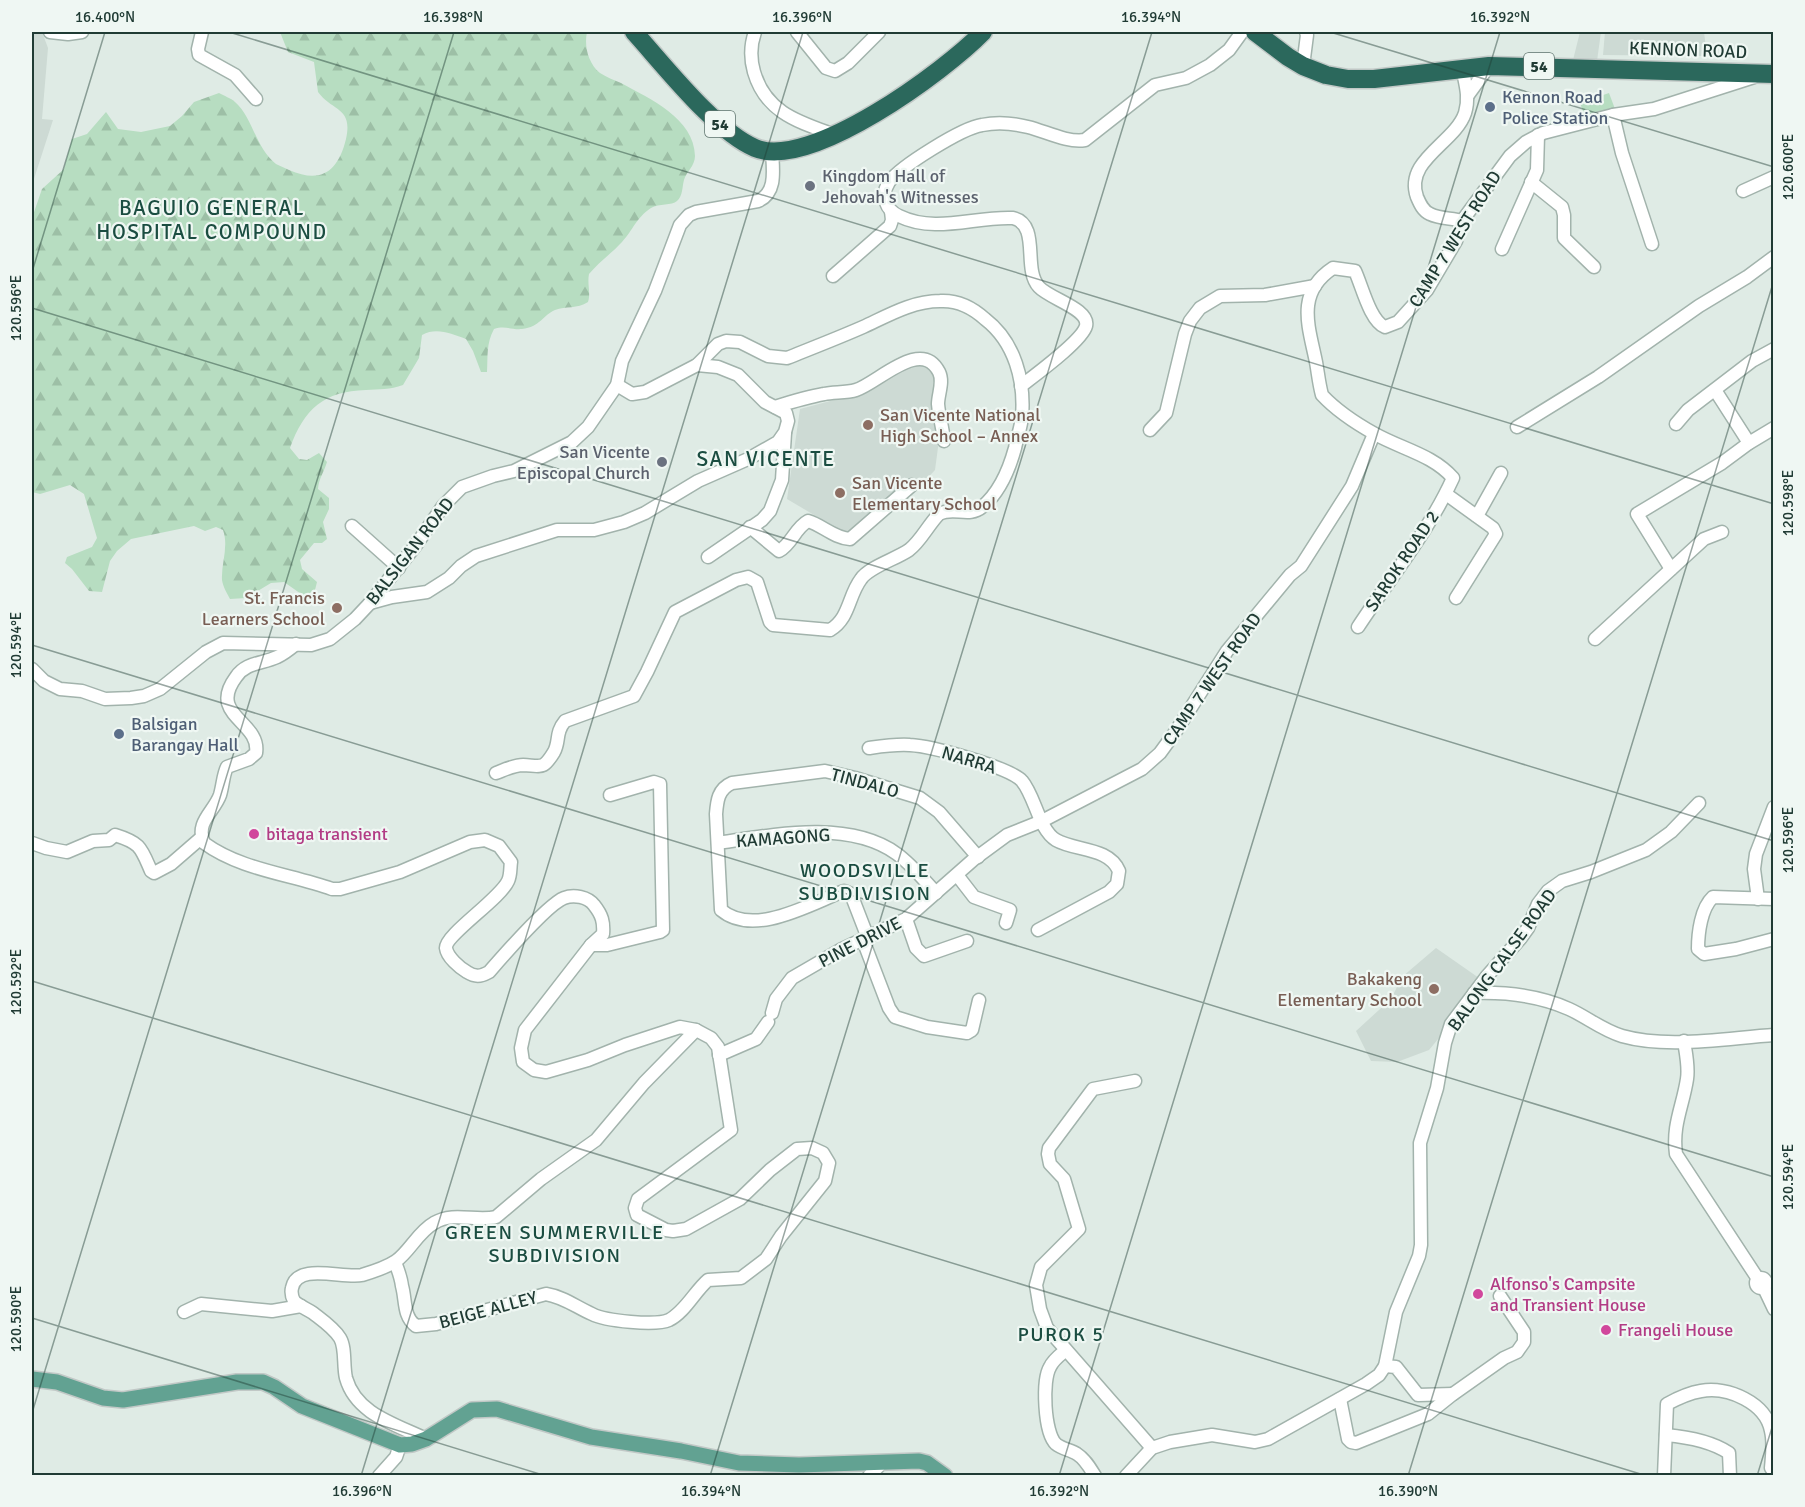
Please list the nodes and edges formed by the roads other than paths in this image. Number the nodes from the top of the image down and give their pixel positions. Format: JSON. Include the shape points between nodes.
{"nodes":[{"id":1,"x":50,"y":32,"type":"edge"},
{"id":2,"x":82,"y":32,"type":"edge"},
{"id":3,"x":202,"y":32,"type":"edge"},
{"id":4,"x":634,"y":32,"type":"edge"},
{"id":5,"x":755,"y":32,"type":"edge"},
{"id":6,"x":797,"y":32,"type":"edge"},
{"id":7,"x":879,"y":32,"type":"edge"},
{"id":8,"x":983,"y":32,"type":"edge"},
{"id":9,"x":1242,"y":32,"type":"edge"},
{"id":10,"x":1255,"y":32,"type":"edge"},
{"id":11,"x":1306,"y":32,"type":"edge"},
{"id":12,"x":1303,"y":66,"type":"junction"},
{"id":13,"x":1489,"y":66,"type":"junction"},
{"id":14,"x":1462,"y":68,"type":"junction"},
{"id":15,"x":1769,"y":74,"type":"edge"},
{"id":16,"x":1468,"y":95,"type":"junction"},
{"id":17,"x":256,"y":99,"type":"dead end"},
{"id":18,"x":1613,"y":115,"type":"junction"},
{"id":19,"x":835,"y":135,"type":"junction"},
{"id":20,"x":1538,"y":135,"type":"junction"},
{"id":21,"x":772,"y":152,"type":"junction"},
{"id":22,"x":1773,"y":177,"type":"edge"},
{"id":23,"x":1531,"y":182,"type":"junction"},
{"id":24,"x":1743,"y":192,"type":"dead end"},
{"id":25,"x":891,"y":211,"type":"junction"},
{"id":26,"x":1462,"y":221,"type":"junction"},
{"id":27,"x":1652,"y":244,"type":"dead end"},
{"id":28,"x":1502,"y":249,"type":"dead end"},
{"id":29,"x":1773,"y":257,"type":"edge"},
{"id":30,"x":1594,"y":267,"type":"dead end"},
{"id":31,"x":833,"y":276,"type":"dead end"},
{"id":32,"x":1315,"y":286,"type":"junction"},
{"id":33,"x":1773,"y":349,"type":"edge"},
{"id":34,"x":697,"y":365,"type":"junction"},
{"id":35,"x":617,"y":385,"type":"junction"},
{"id":36,"x":1022,"y":386,"type":"junction"},
{"id":37,"x":1715,"y":390,"type":"junction"},
{"id":38,"x":775,"y":407,"type":"junction"},
{"id":39,"x":1676,"y":424,"type":"dead end"},
{"id":40,"x":1517,"y":427,"type":"dead end"},
{"id":41,"x":1773,"y":428,"type":"edge"},
{"id":42,"x":1150,"y":430,"type":"dead end"},
{"id":43,"x":785,"y":432,"type":"junction"},
{"id":44,"x":1374,"y":434,"type":"junction"},
{"id":45,"x":944,"y":441,"type":"dead end"},
{"id":46,"x":1749,"y":443,"type":"junction"},
{"id":47,"x":1501,"y":473,"type":"dead end"},
{"id":48,"x":912,"y":485,"type":"dead end"},
{"id":49,"x":1446,"y":494,"type":"junction"},
{"id":50,"x":1477,"y":516,"type":"junction"},
{"id":51,"x":352,"y":526,"type":"dead end"},
{"id":52,"x":750,"y":527,"type":"junction"},
{"id":53,"x":1722,"y":532,"type":"dead end"},
{"id":54,"x":708,"y":557,"type":"dead end"},
{"id":55,"x":399,"y":568,"type":"junction"},
{"id":56,"x":1671,"y":569,"type":"junction"},
{"id":57,"x":1456,"y":598,"type":"dead end"},
{"id":58,"x":370,"y":603,"type":"junction"},
{"id":59,"x":1358,"y":627,"type":"dead end"},
{"id":60,"x":1595,"y":639,"type":"dead end"},
{"id":61,"x":296,"y":644,"type":"junction"},
{"id":62,"x":32,"y":669,"type":"edge"},
{"id":63,"x":869,"y":748,"type":"dead end"},
{"id":64,"x":1142,"y":769,"type":"joint"},
{"id":65,"x":496,"y":773,"type":"dead end"},
{"id":66,"x":610,"y":795,"type":"dead end"},
{"id":67,"x":1699,"y":803,"type":"dead end"},
{"id":68,"x":1773,"y":807,"type":"edge"},
{"id":69,"x":1042,"y":821,"type":"junction"},
{"id":70,"x":201,"y":838,"type":"junction"},
{"id":71,"x":32,"y":843,"type":"edge"},
{"id":72,"x":718,"y":843,"type":"junction"},
{"id":73,"x":978,"y":857,"type":"junction"},
{"id":74,"x":957,"y":875,"type":"junction"},
{"id":75,"x":936,"y":894,"type":"junction"},
{"id":76,"x":1758,"y":898,"type":"junction"},
{"id":77,"x":1773,"y":898,"type":"edge"},
{"id":78,"x":906,"y":919,"type":"junction"},
{"id":79,"x":1006,"y":922,"type":"dead end"},
{"id":80,"x":1038,"y":930,"type":"dead end"},
{"id":81,"x":866,"y":939,"type":"junction"},
{"id":82,"x":1773,"y":939,"type":"edge"},
{"id":83,"x":967,"y":941,"type":"dead end"},
{"id":84,"x":591,"y":945,"type":"junction"},
{"id":85,"x":1474,"y":993,"type":"junction"},
{"id":86,"x":979,"y":1000,"type":"dead end"},
{"id":87,"x":696,"y":1030,"type":"junction"},
{"id":88,"x":1773,"y":1035,"type":"edge"},
{"id":89,"x":1684,"y":1041,"type":"junction"},
{"id":90,"x":719,"y":1055,"type":"junction"},
{"id":91,"x":1135,"y":1080,"type":"dead end"},
{"id":92,"x":395,"y":1262,"type":"junction"},
{"id":93,"x":1765,"y":1281,"type":"edge"},
{"id":94,"x":1500,"y":1296,"type":"dead end"},
{"id":95,"x":301,"y":1306,"type":"junction"},
{"id":96,"x":1773,"y":1309,"type":"edge"},
{"id":97,"x":184,"y":1312,"type":"dead end"},
{"id":98,"x":1066,"y":1350,"type":"junction"},
{"id":99,"x":1385,"y":1366,"type":"junction"},
{"id":100,"x":32,"y":1379,"type":"edge"},
{"id":101,"x":1453,"y":1394,"type":"junction"},
{"id":102,"x":1340,"y":1399,"type":"junction"},
{"id":103,"x":1666,"y":1435,"type":"junction"},
{"id":104,"x":426,"y":1438,"type":"junction"},
{"id":105,"x":400,"y":1445,"type":"junction"},
{"id":106,"x":1152,"y":1448,"type":"junction"},
{"id":107,"x":884,"y":1462,"type":"junction"},
{"id":108,"x":926,"y":1469,"type":"edge"},
{"id":109,"x":1773,"y":1472,"type":"edge"},
{"id":110,"x":379,"y":1476,"type":"edge"},
{"id":111,"x":869,"y":1476,"type":"edge"},
{"id":112,"x":945,"y":1476,"type":"edge"},
{"id":113,"x":1095,"y":1476,"type":"edge"},
{"id":114,"x":1126,"y":1476,"type":"edge"},
{"id":115,"x":1664,"y":1476,"type":"edge"},
{"id":116,"x":1731,"y":1476,"type":"edge"}],
"edges":[{"from":1,"to":2,"type":"street"},
{"from":3,"to":17,"type":"street","via":[[199,56],[235,75]]},
{"from":4,"to":21,"type":"highway","number":"54","via":[[729,132],[749,145]]},
{"from":5,"to":19,"type":"street","via":[[751,60],[766,98],[784,114]]},
{"from":6,"to":7,"type":"street","via":[[826,68],[835,71]]},
{"from":8,"to":19,"type":"highway","via":[[943,68],[895,102]]},
{"from":9,"to":25,"type":"street","via":[[1210,65],[1186,78],[1155,85],[1085,140],[1074,141],[1008,123],[979,125],[954,135],[893,178],[885,199]]},
{"from":10,"to":12,"type":"highway","name":"KENNON ROAD","number":"54"},
{"from":11,"to":12,"type":"street"},
{"from":12,"to":14,"type":"highway","name":"KENNON ROAD","number":"54","via":[[1326,75],[1358,80]]},
{"from":13,"to":14,"type":"highway","name":"KENNON ROAD","number":"54"},
{"from":13,"to":15,"type":"highway","name":"KENNON ROAD","number":"54"},
{"from":13,"to":16,"type":"street"},
{"from":14,"to":16,"type":"street"},
{"from":15,"to":18,"type":"street","name":"CAMP 7 WEST ROAD","via":[[1654,109]]},
{"from":16,"to":26,"type":"street","via":[[1464,115],[1416,173],[1414,184],[1420,206],[1428,213]]},
{"from":18,"to":20,"type":"street","name":"CAMP 7 WEST ROAD"},
{"from":18,"to":27,"type":"street"},
{"from":19,"to":21,"type":"highway"},
{"from":20,"to":23,"type":"street","via":[[1537,170]]},
{"from":20,"to":26,"type":"street","name":"CAMP 7 WEST ROAD","via":[[1510,156]]},
{"from":21,"to":35,"type":"street","name":"BALSIGAN ROAD","via":[[772,183],[766,198],[696,212],[680,225],[622,361]]},
{"from":22,"to":24,"type":"street"},
{"from":23,"to":28,"type":"street"},
{"from":23,"to":30,"type":"street","via":[[1562,207],[1563,238]]},
{"from":25,"to":31,"type":"street","via":[[890,226]]},
{"from":25,"to":36,"type":"street","via":[[927,224],[1007,218],[1023,222],[1038,286],[1062,304],[1077,309],[1087,323],[1075,341]]},
{"from":26,"to":32,"type":"street","name":"CAMP 7 WEST ROAD","via":[[1456,241],[1437,273],[1398,322],[1385,327],[1373,317],[1355,271],[1333,268]]},
{"from":29,"to":40,"type":"street","via":[[1598,377]]},
{"from":32,"to":42,"type":"street","via":[[1265,295],[1220,296],[1200,308],[1185,334],[1166,413]]},
{"from":32,"to":44,"type":"street","via":[[1307,323],[1322,395]]},
{"from":33,"to":37,"type":"street"},
{"from":34,"to":35,"type":"street","via":[[638,395]]},
{"from":34,"to":36,"type":"street","via":[[726,340],[741,342],[768,356],[787,358],[908,307],[940,300],[978,313],[1003,335]]},
{"from":34,"to":38,"type":"street","via":[[718,367],[738,375]]},
{"from":35,"to":55,"type":"street","name":"BALSIGAN ROAD","via":[[588,427],[572,442],[514,471],[462,487],[443,506]]},
{"from":36,"to":65,"type":"street","via":[[1022,418],[1010,467],[1000,487],[974,512],[939,514],[911,548],[863,576],[838,625],[830,630],[773,625],[757,582],[748,577],[736,580],[675,612],[634,696],[565,721],[559,729],[556,747],[547,763],[539,768],[522,765]]},
{"from":37,"to":39,"type":"street"},
{"from":37,"to":46,"type":"street"},
{"from":38,"to":43,"type":"street","via":[[786,413]]},
{"from":38,"to":45,"type":"street","via":[[826,393],[855,391],[920,358],[928,360],[941,378],[938,405]]},
{"from":41,"to":46,"type":"street"},
{"from":43,"to":52,"type":"street","via":[[782,480],[776,498],[762,520]]},
{"from":43,"to":58,"type":"street","via":[[778,441],[748,459],[698,481],[624,522],[594,530],[557,530],[476,556],[427,592]]},
{"from":44,"to":49,"type":"street","via":[[1445,469],[1453,478]]},
{"from":44,"to":64,"type":"street","name":"CAMP 7 WEST ROAD","via":[[1352,486],[1301,566],[1227,651],[1176,731]]},
{"from":46,"to":56,"type":"street","via":[[1637,514]]},
{"from":47,"to":50,"type":"street"},
{"from":48,"to":52,"type":"street","via":[[850,539],[808,521],[779,551]]},
{"from":49,"to":50,"type":"street"},
{"from":49,"to":59,"type":"street","name":"SAROK ROAD 2"},
{"from":50,"to":57,"type":"street","via":[[1496,534]]},
{"from":51,"to":55,"type":"street"},
{"from":52,"to":54,"type":"street"},
{"from":53,"to":56,"type":"street","via":[[1704,539]]},
{"from":55,"to":58,"type":"street","name":"BALSIGAN ROAD"},
{"from":56,"to":60,"type":"street"},
{"from":58,"to":61,"type":"street","name":"BALSIGAN ROAD","via":[[330,639],[311,645]]},
{"from":61,"to":62,"type":"street","name":"BALSIGAN ROAD","via":[[223,643],[160,689],[116,700],[60,689]]},
{"from":61,"to":70,"type":"street","via":[[275,658],[244,667],[232,682],[229,708],[253,735],[256,753],[227,767],[220,795],[203,822]]},
{"from":63,"to":69,"type":"street","name":"NARRA","via":[[911,745],[1013,773],[1023,782]]},
{"from":64,"to":69,"type":"street","name":"PINE DRIVE"},
{"from":66,"to":84,"type":"street","via":[[654,782],[660,784],[663,930],[607,945]]},
{"from":67,"to":85,"type":"street","name":"BALONG CALSE ROAD","via":[[1671,832],[1646,850],[1554,886],[1538,904],[1520,939]]},
{"from":68,"to":76,"type":"street","via":[[1756,855]]},
{"from":69,"to":73,"type":"street","name":"PINE DRIVE","via":[[1007,835]]},
{"from":69,"to":80,"type":"street","name":"NARRA","via":[[1053,838],[1112,860],[1119,871],[1117,884],[1109,892]]},
{"from":70,"to":71,"type":"street","via":[[154,873],[136,842],[115,835],[67,852]]},
{"from":70,"to":84,"type":"street","via":[[212,849],[246,864],[332,889],[400,872],[454,848],[485,840],[499,846],[511,862],[508,881],[450,939],[446,949],[452,959],[471,974],[484,974],[543,915],[564,898],[577,896],[592,902],[602,915],[603,934]]},
{"from":72,"to":73,"type":"street","name":"TINDALO","via":[[717,804],[727,785],[825,771],[920,798],[939,812]]},
{"from":72,"to":75,"type":"street","name":"KAMAGONG","via":[[780,834],[842,834],[874,842],[895,853]]},
{"from":72,"to":81,"type":"street","via":[[721,910],[726,915],[748,920],[784,915],[844,891],[851,894]]},
{"from":73,"to":74,"type":"street","name":"PINE DRIVE"},
{"from":74,"to":75,"type":"street","name":"PINE DRIVE"},
{"from":74,"to":79,"type":"street","via":[[974,897],[1010,910]]},
{"from":75,"to":78,"type":"street","name":"PINE DRIVE"},
{"from":76,"to":77,"type":"street"},
{"from":76,"to":82,"type":"street","via":[[1713,897],[1708,902],[1698,941],[1699,952],[1736,949]]},
{"from":78,"to":81,"type":"street","name":"PINE DRIVE"},
{"from":78,"to":83,"type":"street","via":[[916,948],[924,956]]},
{"from":81,"to":86,"type":"street","via":[[895,1017],[967,1033],[972,1030]]},
{"from":81,"to":90,"type":"street","name":"PINE DRIVE","via":[[792,978],[776,999],[756,1039]]},
{"from":84,"to":87,"type":"street","via":[[525,1030],[520,1048],[523,1062],[546,1072],[676,1028]]},
{"from":85,"to":89,"type":"street","via":[[1512,994],[1569,1008],[1623,1036]]},
{"from":85,"to":99,"type":"street","name":"BALONG CALSE ROAD","via":[[1448,1031],[1437,1088],[1420,1143],[1419,1256],[1396,1312]]},
{"from":87,"to":90,"type":"street","via":[[711,1038]]},
{"from":87,"to":92,"type":"street","via":[[596,1140],[496,1217],[436,1221]]},
{"from":88,"to":89,"type":"street"},
{"from":89,"to":93,"type":"street","via":[[1688,1072],[1676,1121],[1676,1154]]},
{"from":90,"to":92,"type":"street","name":"BEIGE ALLEY","via":[[731,1130],[638,1199],[637,1215],[666,1230],[686,1228],[740,1199],[797,1149],[812,1148],[823,1153],[829,1163],[825,1180],[766,1259],[741,1278],[708,1281],[669,1320],[640,1322],[594,1316],[558,1296],[546,1294],[422,1327],[410,1321]]},
{"from":91,"to":98,"type":"street","via":[[1093,1089],[1049,1148],[1050,1164],[1064,1179],[1079,1226],[1041,1268],[1036,1285],[1047,1328]]},
{"from":92,"to":95,"type":"street","via":[[351,1277],[310,1272],[301,1275],[291,1290]]},
{"from":93,"to":96,"type":"street"},
{"from":94,"to":101,"type":"street","via":[[1524,1332],[1524,1342],[1517,1352]]},
{"from":95,"to":97,"type":"street","via":[[272,1311],[201,1304]]},
{"from":95,"to":104,"type":"street","via":[[332,1328],[341,1340],[346,1377],[354,1398],[370,1413]]},
{"from":98,"to":106,"type":"street"},
{"from":98,"to":113,"type":"street","via":[[1049,1368],[1046,1378],[1050,1434],[1056,1444],[1077,1454]]},
{"from":99,"to":101,"type":"street","via":[[1396,1367],[1418,1395]]},
{"from":99,"to":102,"type":"street","via":[[1379,1375]]},
{"from":100,"to":105,"type":"main road","via":[[123,1400],[237,1382],[263,1382],[302,1406]]},
{"from":101,"to":102,"type":"street","via":[[1428,1414],[1356,1443],[1348,1439]]},
{"from":102,"to":106,"type":"street","via":[[1260,1442],[1200,1436]]},
{"from":103,"to":109,"type":"street","via":[[1667,1404],[1703,1390],[1727,1392],[1747,1400],[1763,1413],[1771,1430]]},
{"from":103,"to":115,"type":"street"},
{"from":103,"to":116,"type":"street","via":[[1720,1447],[1730,1454]]},
{"from":104,"to":105,"type":"main road"},
{"from":104,"to":107,"type":"main road","via":[[472,1410],[497,1410],[591,1437],[739,1463]]},
{"from":105,"to":110,"type":"street","via":[[396,1457]]},
{"from":106,"to":114,"type":"street"},
{"from":107,"to":108,"type":"main road"},
{"from":107,"to":111,"type":"street"},
{"from":108,"to":112,"type":"main road"}]}
